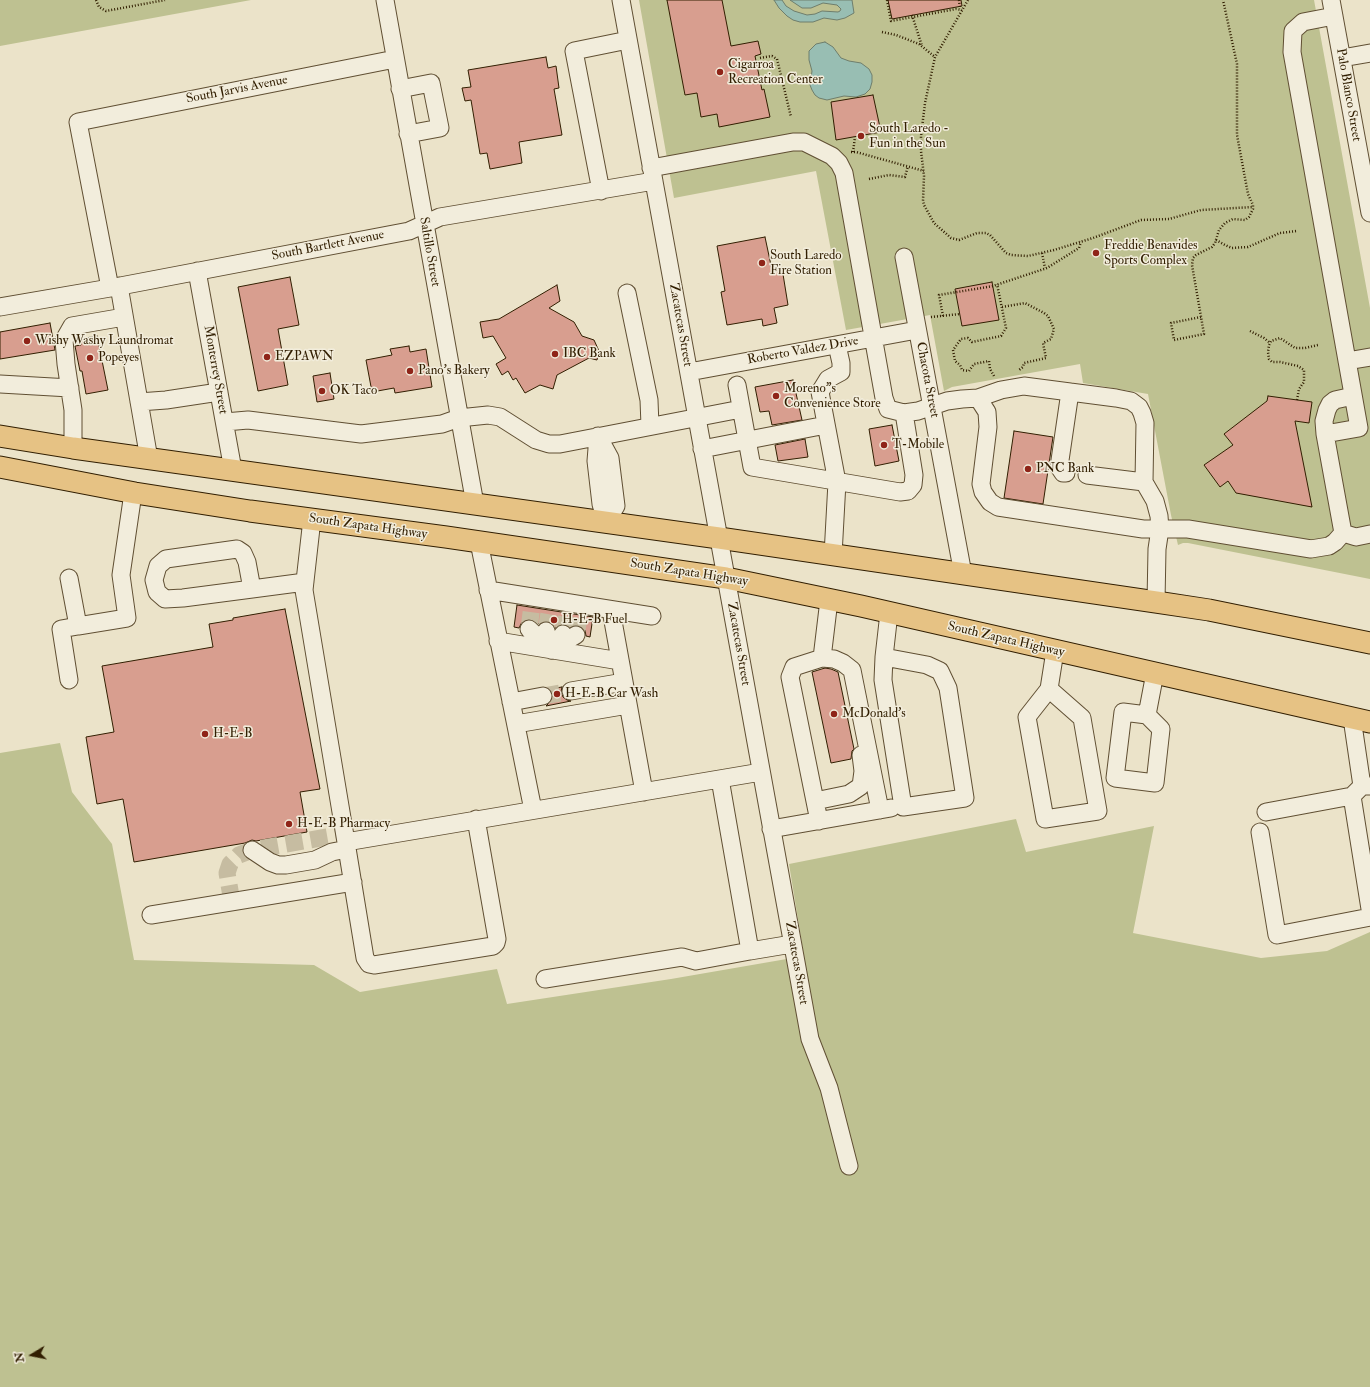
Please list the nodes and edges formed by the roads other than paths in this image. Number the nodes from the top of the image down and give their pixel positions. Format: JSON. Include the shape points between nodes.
{"nodes":[{"id":1,"x":385,"y":0,"type":"edge"},
{"id":2,"x":621,"y":0,"type":"edge"},
{"id":3,"x":1333,"y":8,"type":"edge"},
{"id":4,"x":628,"y":40,"type":"junction"},
{"id":5,"x":1370,"y":53,"type":"edge"},
{"id":6,"x":1342,"y":58,"type":"junction"},
{"id":7,"x":395,"y":59,"type":"junction"},
{"id":8,"x":400,"y":89,"type":"junction"},
{"id":9,"x":408,"y":134,"type":"junction"},
{"id":10,"x":652,"y":175,"type":"junction"},
{"id":11,"x":601,"y":191,"type":"junction"},
{"id":12,"x":1370,"y":213,"type":"edge"},
{"id":13,"x":424,"y":224,"type":"junction"},
{"id":14,"x":904,"y":257,"type":"dead end"},
{"id":15,"x":197,"y":271,"type":"junction"},
{"id":16,"x":114,"y":287,"type":"junction"},
{"id":17,"x":627,"y":293,"type":"dead end"},
{"id":18,"x":0,"y":307,"type":"edge"},
{"id":19,"x":124,"y":317,"type":"junction"},
{"id":20,"x":917,"y":330,"type":"junction"},
{"id":21,"x":873,"y":338,"type":"junction"},
{"id":22,"x":837,"y":345,"type":"junction"},
{"id":23,"x":1370,"y":357,"type":"edge"},
{"id":24,"x":1347,"y":361,"type":"junction"},
{"id":25,"x":689,"y":372,"type":"junction"},
{"id":26,"x":0,"y":384,"type":"edge"},
{"id":27,"x":737,"y":385,"type":"dead end"},
{"id":28,"x":70,"y":388,"type":"junction"},
{"id":29,"x":219,"y":392,"type":"junction"},
{"id":30,"x":1070,"y":392,"type":"junction"},
{"id":31,"x":1353,"y":396,"type":"junction"},
{"id":32,"x":978,"y":398,"type":"junction"},
{"id":33,"x":139,"y":402,"type":"junction"},
{"id":34,"x":932,"y":407,"type":"junction"},
{"id":35,"x":741,"y":409,"type":"junction"},
{"id":36,"x":904,"y":413,"type":"junction"},
{"id":37,"x":697,"y":416,"type":"junction"},
{"id":38,"x":459,"y":418,"type":"junction"},
{"id":39,"x":225,"y":422,"type":"junction"},
{"id":40,"x":650,"y":426,"type":"junction"},
{"id":41,"x":826,"y":426,"type":"junction"},
{"id":42,"x":1325,"y":434,"type":"junction"},
{"id":43,"x":0,"y":436,"type":"edge"},
{"id":44,"x":598,"y":436,"type":"junction"},
{"id":45,"x":747,"y":441,"type":"junction"},
{"id":46,"x":73,"y":448,"type":"junction"},
{"id":47,"x":702,"y":449,"type":"junction"},
{"id":48,"x":150,"y":458,"type":"junction"},
{"id":49,"x":0,"y":467,"type":"edge"},
{"id":50,"x":233,"y":470,"type":"junction"},
{"id":51,"x":1066,"y":473,"type":"dead end"},
{"id":52,"x":1087,"y":475,"type":"dead end"},
{"id":53,"x":837,"y":482,"type":"junction"},
{"id":54,"x":1144,"y":482,"type":"junction"},
{"id":55,"x":132,"y":493,"type":"junction"},
{"id":56,"x":475,"y":504,"type":"junction"},
{"id":57,"x":312,"y":519,"type":"junction"},
{"id":58,"x":606,"y":522,"type":"junction"},
{"id":59,"x":1160,"y":529,"type":"junction"},
{"id":60,"x":1343,"y":533,"type":"junction"},
{"id":61,"x":1370,"y":534,"type":"edge"},
{"id":62,"x":719,"y":538,"type":"junction"},
{"id":63,"x":479,"y":542,"type":"junction"},
{"id":64,"x":833,"y":555,"type":"junction"},
{"id":65,"x":963,"y":574,"type":"junction"},
{"id":66,"x":69,"y":578,"type":"dead end"},
{"id":67,"x":726,"y":578,"type":"junction"},
{"id":68,"x":305,"y":582,"type":"junction"},
{"id":69,"x":252,"y":589,"type":"junction"},
{"id":70,"x":488,"y":590,"type":"junction"},
{"id":71,"x":829,"y":600,"type":"junction"},
{"id":72,"x":1156,"y":602,"type":"junction"},
{"id":73,"x":532,"y":605,"type":"dead end"},
{"id":74,"x":564,"y":607,"type":"junction"},
{"id":75,"x":611,"y":610,"type":"junction"},
{"id":76,"x":889,"y":613,"type":"junction"},
{"id":77,"x":652,"y":616,"type":"dead end"},
{"id":78,"x":78,"y":626,"type":"junction"},
{"id":79,"x":529,"y":629,"type":"dead end"},
{"id":80,"x":546,"y":631,"type":"tunnel mouth"},
{"id":81,"x":570,"y":634,"type":"tunnel mouth"},
{"id":82,"x":498,"y":641,"type":"junction"},
{"id":83,"x":1370,"y":643,"type":"edge"},
{"id":84,"x":551,"y":650,"type":"junction"},
{"id":85,"x":1055,"y":651,"type":"junction"},
{"id":86,"x":884,"y":657,"type":"junction"},
{"id":87,"x":822,"y":658,"type":"junction"},
{"id":88,"x":620,"y":661,"type":"junction"},
{"id":89,"x":843,"y":663,"type":"junction"},
{"id":90,"x":1155,"y":674,"type":"junction"},
{"id":91,"x":69,"y":680,"type":"dead end"},
{"id":92,"x":624,"y":682,"type":"junction"},
{"id":93,"x":1049,"y":689,"type":"junction"},
{"id":94,"x":571,"y":691,"type":"tunnel mouth"},
{"id":95,"x":543,"y":696,"type":"tunnel mouth"},
{"id":96,"x":511,"y":702,"type":"junction"},
{"id":97,"x":628,"y":705,"type":"junction"},
{"id":98,"x":1147,"y":715,"type":"dead end"},
{"id":99,"x":1361,"y":720,"type":"edge"},
{"id":100,"x":516,"y":724,"type":"junction"},
{"id":101,"x":761,"y":772,"type":"junction"},
{"id":102,"x":720,"y":779,"type":"junction"},
{"id":103,"x":1361,"y":789,"type":"edge"},
{"id":104,"x":644,"y":792,"type":"junction"},
{"id":105,"x":815,"y":800,"type":"junction"},
{"id":106,"x":903,"y":807,"type":"junction"},
{"id":107,"x":533,"y":810,"type":"junction"},
{"id":108,"x":880,"y":810,"type":"junction"},
{"id":109,"x":1266,"y":812,"type":"dead end"},
{"id":110,"x":476,"y":819,"type":"junction"},
{"id":111,"x":819,"y":820,"type":"junction"},
{"id":112,"x":771,"y":829,"type":"junction"},
{"id":113,"x":1260,"y":832,"type":"dead end"},
{"id":114,"x":346,"y":845,"type":"junction"},
{"id":115,"x":252,"y":850,"type":"dead end"},
{"id":116,"x":353,"y":882,"type":"junction"},
{"id":117,"x":1370,"y":909,"type":"edge"},
{"id":118,"x":150,"y":915,"type":"dead end"},
{"id":119,"x":1370,"y":917,"type":"edge"},
{"id":120,"x":792,"y":944,"type":"junction"},
{"id":121,"x":750,"y":951,"type":"junction"},
{"id":122,"x":545,"y":979,"type":"dead end"},
{"id":123,"x":848,"y":1166,"type":"dead end"}],
"edges":[{"from":1,"to":7,"type":"street","name":"Saltillo Street"},
{"from":2,"to":4,"type":"street","name":"Zacatecas Street"},
{"from":3,"to":6,"type":"street","name":"Palo Blanco Street"},
{"from":3,"to":24,"type":"street","via":[[1303,22],[1293,31],[1292,52]]},
{"from":4,"to":10,"type":"street","name":"Zacatecas Street"},
{"from":4,"to":11,"type":"street","via":[[574,51]]},
{"from":5,"to":6,"type":"street"},
{"from":6,"to":12,"type":"street","name":"Palo Blanco Street"},
{"from":7,"to":8,"type":"street","name":"Saltillo Street"},
{"from":7,"to":16,"type":"street","name":"South Jarvis Avenue","via":[[78,122]]},
{"from":8,"to":9,"type":"street","name":"Saltillo Street"},
{"from":8,"to":9,"type":"street","via":[[431,83],[440,128]]},
{"from":9,"to":13,"type":"street","name":"Saltillo Street"},
{"from":10,"to":11,"type":"street","name":"South Bartlett Avenue"},
{"from":10,"to":21,"type":"street","name":"South Bartlett Avenue","via":[[793,142],[804,142],[832,156],[844,173]]},
{"from":10,"to":25,"type":"street","name":"Zacatecas Street"},
{"from":11,"to":13,"type":"street","name":"South Bartlett Avenue","via":[[440,218]]},
{"from":13,"to":15,"type":"street","name":"South Bartlett Avenue","via":[[409,231]]},
{"from":13,"to":38,"type":"street","name":"Saltillo Street"},
{"from":14,"to":20,"type":"street","name":"Chacota Street"},
{"from":15,"to":16,"type":"street","name":"South Bartlett Avenue"},
{"from":15,"to":29,"type":"street","name":"Monterrey Street"},
{"from":16,"to":18,"type":"street","name":"South Bartlett Avenue"},
{"from":16,"to":19,"type":"street"},
{"from":17,"to":40,"type":"street","via":[[649,400]]},
{"from":19,"to":28,"type":"street","via":[[72,326],[64,340]]},
{"from":19,"to":33,"type":"street"},
{"from":20,"to":21,"type":"street","name":"Roberto Valdez Drive"},
{"from":20,"to":34,"type":"street","name":"Chacota Street"},
{"from":21,"to":22,"type":"street","name":"Roberto Valdez Drive"},
{"from":21,"to":36,"type":"street","name":"South Bartlett Avenue","via":[[888,410]]},
{"from":22,"to":25,"type":"street","name":"Roberto Valdez Drive"},
{"from":22,"to":41,"type":"street","via":[[841,372],[828,379],[820,392]]},
{"from":23,"to":24,"type":"street"},
{"from":24,"to":31,"type":"street"},
{"from":25,"to":37,"type":"street","name":"Zacatecas Street"},
{"from":26,"to":28,"type":"street"},
{"from":27,"to":35,"type":"street"},
{"from":28,"to":46,"type":"street"},
{"from":29,"to":33,"type":"street"},
{"from":29,"to":39,"type":"street","name":"Monterrey Street"},
{"from":30,"to":32,"type":"street","via":[[1024,386]]},
{"from":30,"to":51,"type":"street","via":[[1059,467]]},
{"from":30,"to":54,"type":"street","via":[[1116,398],[1139,407],[1145,423]]},
{"from":31,"to":42,"type":"street","via":[[1335,400],[1330,404],[1324,421]]},
{"from":31,"to":42,"type":"street","via":[[1359,428]]},
{"from":32,"to":34,"type":"street","via":[[962,399]]},
{"from":32,"to":59,"type":"street","via":[[988,420],[981,484],[990,502],[998,507],[1143,529]]},
{"from":33,"to":48,"type":"street"},
{"from":34,"to":36,"type":"street"},
{"from":34,"to":65,"type":"street","name":"Chacota Street"},
{"from":35,"to":37,"type":"street"},
{"from":35,"to":45,"type":"street"},
{"from":36,"to":53,"type":"street","via":[[914,475],[913,485],[908,491]]},
{"from":37,"to":40,"type":"street"},
{"from":37,"to":47,"type":"street","name":"Zacatecas Street"},
{"from":38,"to":39,"type":"street","via":[[442,424],[361,434],[248,420]]},
{"from":38,"to":44,"type":"street","via":[[488,415],[500,417],[536,440],[549,444]]},
{"from":38,"to":56,"type":"street","name":"Saltillo Street"},
{"from":39,"to":50,"type":"street","name":"Monterrey Street"},
{"from":40,"to":44,"type":"street"},
{"from":41,"to":45,"type":"street"},
{"from":41,"to":53,"type":"street"},
{"from":42,"to":60,"type":"street"},
{"from":43,"to":46,"type":"main road"},
{"from":44,"to":58,"type":"street","via":[[596,461],[600,504]]},
{"from":45,"to":47,"type":"street"},
{"from":45,"to":53,"type":"street","via":[[752,467]]},
{"from":46,"to":48,"type":"main road"},
{"from":47,"to":62,"type":"street","name":"Zacatecas Street"},
{"from":48,"to":50,"type":"main road"},
{"from":49,"to":55,"type":"main road","name":"South Zapata Highway"},
{"from":50,"to":56,"type":"main road"},
{"from":52,"to":54,"type":"street"},
{"from":53,"to":64,"type":"street"},
{"from":54,"to":59,"type":"street","via":[[1155,501]]},
{"from":55,"to":57,"type":"main road","name":"South Zapata Highway"},
{"from":55,"to":78,"type":"street","via":[[121,575],[127,618]]},
{"from":56,"to":58,"type":"main road"},
{"from":57,"to":63,"type":"main road","name":"South Zapata Highway"},
{"from":57,"to":68,"type":"street"},
{"from":58,"to":62,"type":"main road"},
{"from":59,"to":60,"type":"street","via":[[1188,529],[1312,549],[1329,546]]},
{"from":59,"to":72,"type":"street"},
{"from":60,"to":61,"type":"street","via":[[1356,537]]},
{"from":62,"to":64,"type":"main road"},
{"from":62,"to":67,"type":"street","name":"Zacatecas Street"},
{"from":63,"to":67,"type":"main road","name":"South Zapata Highway"},
{"from":63,"to":70,"type":"street"},
{"from":64,"to":65,"type":"main road"},
{"from":65,"to":72,"type":"main road"},
{"from":66,"to":78,"type":"street"},
{"from":67,"to":71,"type":"main road","name":"South Zapata Highway"},
{"from":67,"to":101,"type":"street","name":"Zacatecas Street"},
{"from":68,"to":69,"type":"street"},
{"from":68,"to":114,"type":"street","via":[[304,590]]},
{"from":69,"to":69,"type":"street","via":[[165,599],[157,592],[154,580],[158,566],[166,558],[237,548],[247,562]]},
{"from":70,"to":74,"type":"street"},
{"from":70,"to":82,"type":"street"},
{"from":71,"to":76,"type":"main road","name":"South Zapata Highway"},
{"from":71,"to":87,"type":"street"},
{"from":72,"to":83,"type":"main road","via":[[1209,610]]},
{"from":73,"to":74,"type":"street"},
{"from":74,"to":75,"type":"street"},
{"from":75,"to":77,"type":"street"},
{"from":75,"to":88,"type":"street"},
{"from":76,"to":85,"type":"main road","name":"South Zapata Highway"},
{"from":76,"to":86,"type":"street"},
{"from":78,"to":91,"type":"street","via":[[61,629]]},
{"from":79,"to":84,"type":"street"},
{"from":80,"to":84,"type":"street"},
{"from":81,"to":84,"type":"street"},
{"from":82,"to":84,"type":"street"},
{"from":82,"to":96,"type":"street"},
{"from":84,"to":88,"type":"street"},
{"from":85,"to":90,"type":"main road","name":"South Zapata Highway"},
{"from":85,"to":93,"type":"street"},
{"from":86,"to":106,"type":"street","via":[[883,680]]},
{"from":86,"to":106,"type":"street","via":[[927,665],[940,672],[948,688],[965,798]]},
{"from":87,"to":89,"type":"street"},
{"from":87,"to":105,"type":"street","via":[[794,667],[790,677]]},
{"from":88,"to":92,"type":"street"},
{"from":89,"to":105,"type":"street","via":[[864,771],[861,786],[849,794]]},
{"from":89,"to":108,"type":"street","via":[[852,670]]},
{"from":90,"to":98,"type":"street"},
{"from":90,"to":99,"type":"main road","name":"South Zapata Highway"},
{"from":92,"to":94,"type":"street"},
{"from":92,"to":97,"type":"street"},
{"from":93,"to":93,"type":"street","via":[[1027,717],[1045,820],[1098,811],[1082,718]]},
{"from":95,"to":96,"type":"street"},
{"from":96,"to":100,"type":"street"},
{"from":97,"to":100,"type":"street"},
{"from":97,"to":104,"type":"street"},
{"from":99,"to":103,"type":"street"},
{"from":100,"to":107,"type":"street"},
{"from":101,"to":102,"type":"street"},
{"from":101,"to":112,"type":"street","name":"Zacatecas Street"},
{"from":102,"to":104,"type":"street"},
{"from":102,"to":121,"type":"street"},
{"from":103,"to":109,"type":"street"},
{"from":103,"to":117,"type":"street"},
{"from":104,"to":107,"type":"street"},
{"from":105,"to":111,"type":"street"},
{"from":106,"to":108,"type":"street"},
{"from":107,"to":110,"type":"street"},
{"from":108,"to":111,"type":"street"},
{"from":110,"to":114,"type":"street"},
{"from":110,"to":116,"type":"street","via":[[497,939],[493,946],[369,964]]},
{"from":111,"to":112,"type":"street"},
{"from":112,"to":120,"type":"street","name":"Zacatecas Street"},
{"from":113,"to":119,"type":"street","via":[[1277,935]]},
{"from":114,"to":115,"type":"street","via":[[287,854]]},
{"from":114,"to":116,"type":"street"},
{"from":116,"to":118,"type":"street"},
{"from":120,"to":121,"type":"street"},
{"from":120,"to":123,"type":"street","name":"Zacatecas Street","via":[[810,1039],[829,1088]]},
{"from":121,"to":122,"type":"street","via":[[696,961],[682,957]]}]}
